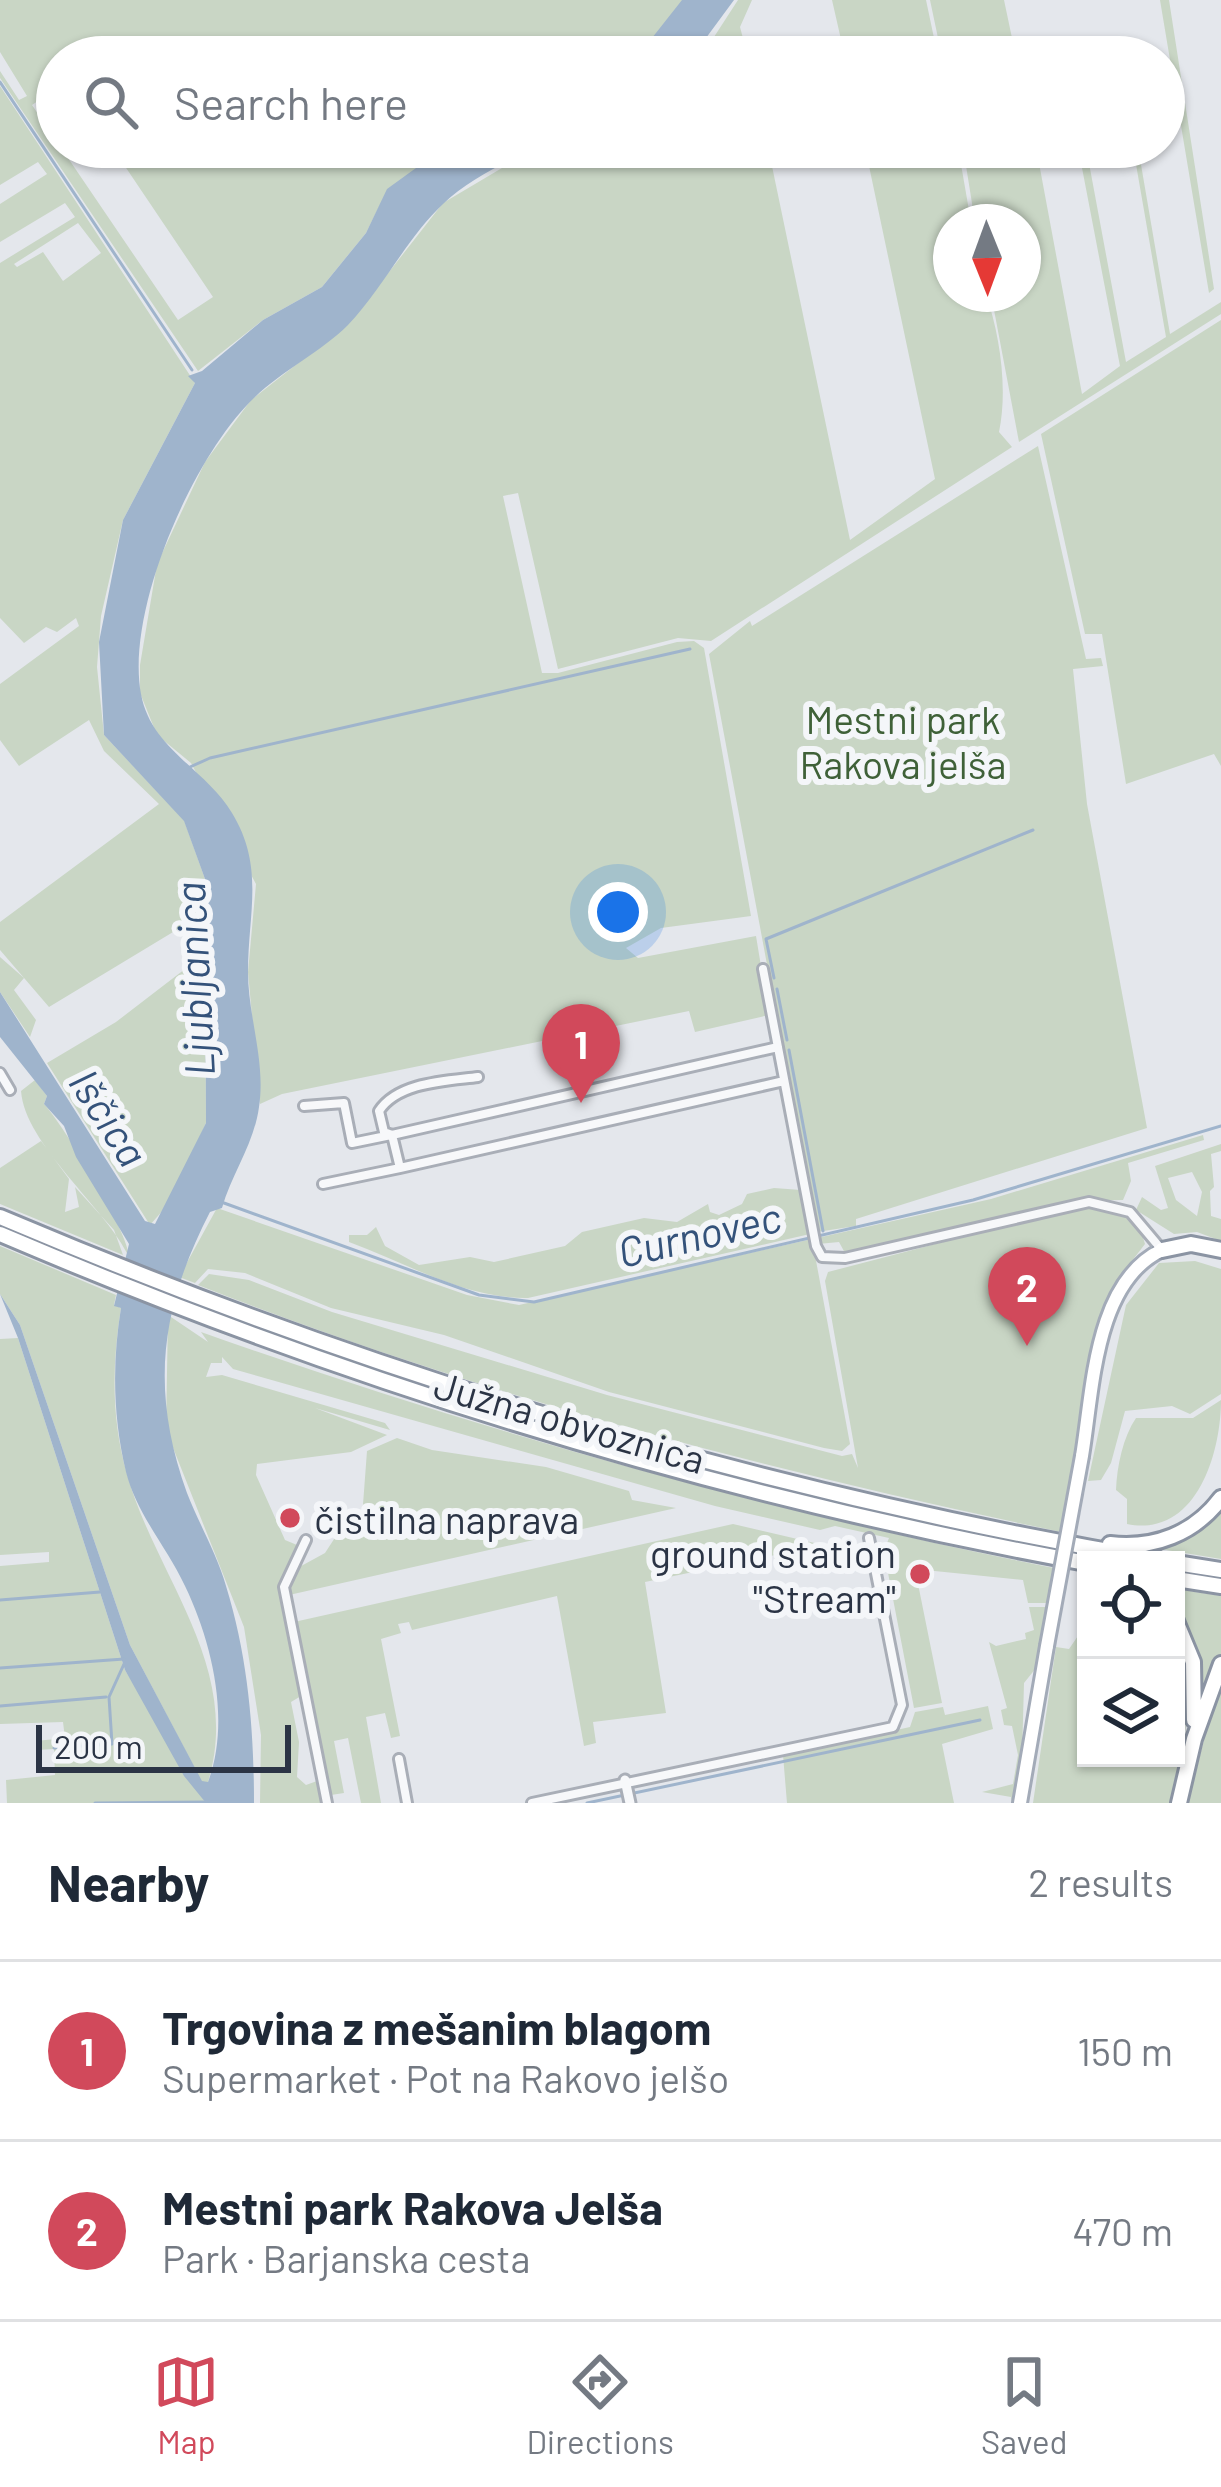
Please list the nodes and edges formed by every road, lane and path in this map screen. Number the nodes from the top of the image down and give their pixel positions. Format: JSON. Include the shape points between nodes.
{"nodes":[{"id":1,"x":764,"y":969,"type":"dead end"},
{"id":2,"x":778,"y":1047,"type":"junction"},
{"id":3,"x":0,"y":1072,"type":"edge"},
{"id":4,"x":478,"y":1077,"type":"dead end"},
{"id":5,"x":784,"y":1081,"type":"junction"},
{"id":6,"x":10,"y":1090,"type":"dead end"},
{"id":7,"x":304,"y":1106,"type":"dead end"},
{"id":8,"x":392,"y":1135,"type":"junction"},
{"id":9,"x":400,"y":1168,"type":"junction"},
{"id":10,"x":323,"y":1184,"type":"dead end"},
{"id":11,"x":0,"y":1217,"type":"edge"},
{"id":12,"x":0,"y":1234,"type":"edge"},
{"id":13,"x":45,"y":1244,"type":"junction"},
{"id":14,"x":1162,"y":1250,"type":"junction"},
{"id":15,"x":1221,"y":1250,"type":"edge"},
{"id":16,"x":232,"y":1319,"type":"junction"},
{"id":17,"x":1221,"y":1498,"type":"edge"},
{"id":18,"x":869,"y":1538,"type":"dead end"},
{"id":19,"x":306,"y":1540,"type":"dead end"},
{"id":20,"x":1050,"y":1540,"type":"junction"},
{"id":21,"x":1110,"y":1551,"type":"edge"},
{"id":22,"x":1077,"y":1564,"type":"edge"},
{"id":23,"x":1185,"y":1564,"type":"edge"},
{"id":24,"x":1221,"y":1570,"type":"edge"},
{"id":25,"x":1185,"y":1580,"type":"edge"},
{"id":26,"x":1221,"y":1586,"type":"edge"},
{"id":27,"x":1185,"y":1643,"type":"edge"},
{"id":28,"x":1221,"y":1664,"type":"edge"},
{"id":29,"x":1194,"y":1738,"type":"junction"},
{"id":30,"x":399,"y":1759,"type":"dead end"},
{"id":31,"x":628,"y":1793,"type":"edge"},
{"id":32,"x":327,"y":1803,"type":"edge"},
{"id":33,"x":407,"y":1803,"type":"edge"},
{"id":34,"x":532,"y":1803,"type":"edge"},
{"id":35,"x":1020,"y":1803,"type":"edge"},
{"id":36,"x":1179,"y":1803,"type":"edge"}],
"edges":[{"from":1,"to":2,"type":"street"},
{"from":2,"to":5,"type":"street"},
{"from":2,"to":8,"type":"street"},
{"from":3,"to":6,"type":"street"},
{"from":4,"to":8,"type":"street","via":[[415,1086],[388,1100],[380,1111]]},
{"from":5,"to":9,"type":"street"},
{"from":5,"to":14,"type":"street","via":[[815,1246],[826,1259],[1089,1202],[1130,1212]]},
{"from":7,"to":8,"type":"street","via":[[344,1103],[352,1143]]},
{"from":8,"to":9,"type":"street"},
{"from":9,"to":10,"type":"street"},
{"from":11,"to":13,"type":"highway","name":"Južna obvoznica"},
{"from":12,"to":13,"type":"highway","name":"Južna obvoznica"},
{"from":13,"to":16,"type":"highway","name":"Južna obvoznica"},
{"from":14,"to":15,"type":"highway"},
{"from":14,"to":35,"type":"main road","bridge":true,"via":[[1132,1270],[1116,1297]]},
{"from":16,"to":20,"type":"highway","name":"Južna obvoznica","via":[[614,1436]]},
{"from":16,"to":22,"type":"highway","name":"Južna obvoznica","via":[[421,1394],[653,1464]]},
{"from":17,"to":20,"type":"highway","via":[[1193,1526],[1157,1542]]},
{"from":18,"to":31,"type":"street","via":[[901,1695],[897,1723]]},
{"from":19,"to":32,"type":"street","via":[[284,1587]]},
{"from":20,"to":21,"type":"highway","name":"Južna obvoznica"},
{"from":23,"to":24,"type":"highway"},
{"from":25,"to":26,"type":"highway"},
{"from":27,"to":29,"type":"highway","via":[[1193,1662]]},
{"from":28,"to":29,"type":"highway"},
{"from":29,"to":36,"type":"highway"},
{"from":30,"to":33,"type":"street"},
{"from":31,"to":34,"type":"street"}]}
